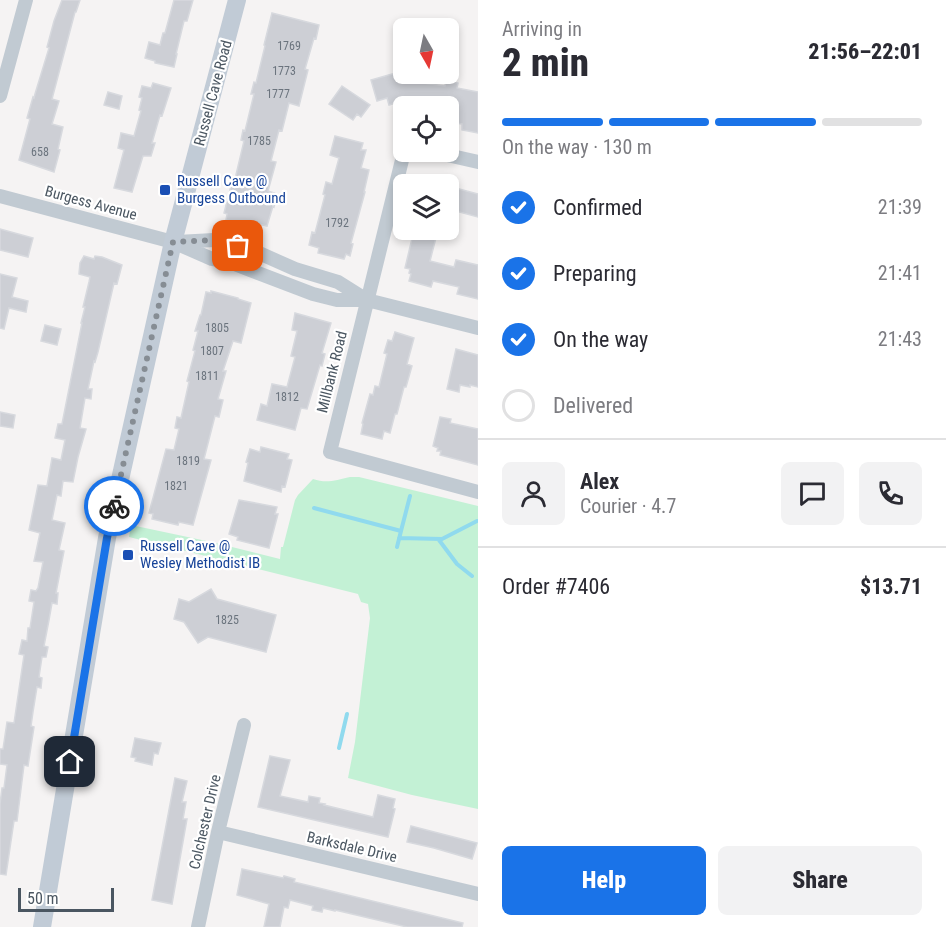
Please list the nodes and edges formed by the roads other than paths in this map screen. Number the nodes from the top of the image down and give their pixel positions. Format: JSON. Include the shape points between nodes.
{"nodes":[{"id":1,"x":26,"y":0,"type":"edge"},
{"id":2,"x":237,"y":0,"type":"edge"},
{"id":3,"x":0,"y":96,"type":"edge"},
{"id":4,"x":459,"y":158,"type":"edge"},
{"id":5,"x":402,"y":162,"type":"edge"},
{"id":6,"x":478,"y":162,"type":"edge"},
{"id":7,"x":0,"y":196,"type":"edge"},
{"id":8,"x":173,"y":242,"type":"junction"},
{"id":9,"x":367,"y":300,"type":"junction"},
{"id":10,"x":478,"y":328,"type":"edge"},
{"id":11,"x":478,"y":492,"type":"edge"},
{"id":12,"x":244,"y":725,"type":"dead end"},
{"id":13,"x":218,"y":832,"type":"junction"},
{"id":14,"x":478,"y":894,"type":"edge"},
{"id":15,"x":42,"y":927,"type":"edge"},
{"id":16,"x":198,"y":927,"type":"edge"}],
"edges":[{"from":1,"to":3,"type":"street"},
{"from":2,"to":8,"type":"main road","name":"Russell Cave Road"},
{"from":4,"to":6,"type":"street"},
{"from":5,"to":9,"type":"street","name":"Millbank Road"},
{"from":7,"to":8,"type":"street","name":"Burgess Avenue"},
{"from":8,"to":9,"type":"street","name":"Burgess Avenue","via":[[313,294],[337,300]]},
{"from":8,"to":15,"type":"main road","name":"Russell Cave Road","via":[[107,538]]},
{"from":9,"to":10,"type":"street","name":"Burgess Avenue"},
{"from":9,"to":11,"type":"street","name":"Millbank Road","via":[[330,452]]},
{"from":12,"to":13,"type":"street","name":"Colchester Drive"},
{"from":13,"to":14,"type":"street","name":"Barksdale Drive"},
{"from":13,"to":16,"type":"street","name":"Colchester Drive"}]}
